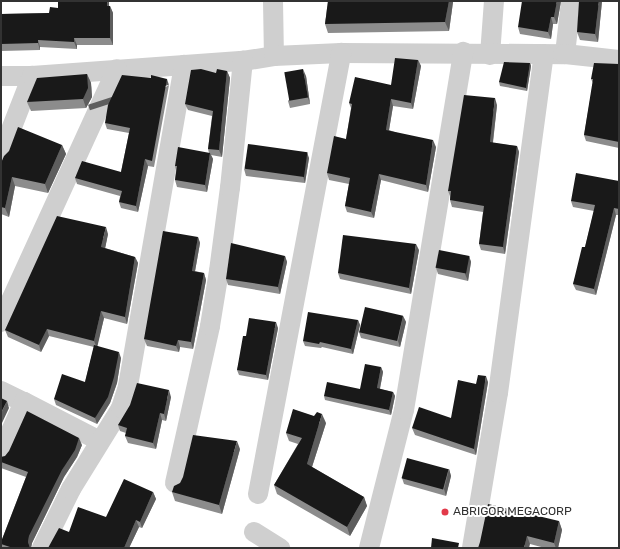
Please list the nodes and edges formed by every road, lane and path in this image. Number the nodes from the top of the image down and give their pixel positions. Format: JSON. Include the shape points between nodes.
{"nodes":[{"id":1,"x":272,"y":1,"type":"edge"},
{"id":2,"x":494,"y":1,"type":"edge"},
{"id":3,"x":571,"y":1,"type":"edge"},
{"id":4,"x":463,"y":52,"type":"junction"},
{"id":5,"x":341,"y":53,"type":"junction"},
{"id":6,"x":544,"y":54,"type":"junction"},
{"id":7,"x":565,"y":54,"type":"junction"},
{"id":8,"x":490,"y":55,"type":"junction"},
{"id":9,"x":274,"y":56,"type":"junction"},
{"id":10,"x":619,"y":60,"type":"edge"},
{"id":11,"x":242,"y":61,"type":"junction"},
{"id":12,"x":184,"y":65,"type":"junction"},
{"id":13,"x":117,"y":69,"type":"junction"},
{"id":14,"x":1,"y":76,"type":"edge"},
{"id":15,"x":32,"y":76,"type":"junction"},
{"id":16,"x":1,"y":155,"type":"edge"},
{"id":17,"x":1,"y":322,"type":"edge"},
{"id":18,"x":1,"y":391,"type":"edge"},
{"id":19,"x":24,"y":402,"type":"junction"},
{"id":20,"x":100,"y":441,"type":"junction"},
{"id":21,"x":1,"y":453,"type":"edge"},
{"id":22,"x":175,"y":483,"type":"dead end"},
{"id":23,"x":258,"y":494,"type":"dead end"},
{"id":24,"x":254,"y":532,"type":"dead end"},
{"id":25,"x":42,"y":548,"type":"edge"},
{"id":26,"x":280,"y":548,"type":"edge"},
{"id":27,"x":369,"y":548,"type":"edge"},
{"id":28,"x":472,"y":548,"type":"edge"}],
"edges":[{"from":1,"to":9,"type":"street"},
{"from":2,"to":8,"type":"street"},
{"from":3,"to":7,"type":"street"},
{"from":4,"to":5,"type":"street"},
{"from":4,"to":8,"type":"street"},
{"from":4,"to":27,"type":"street","via":[[404,410]]},
{"from":5,"to":9,"type":"street"},
{"from":5,"to":23,"type":"street"},
{"from":6,"to":7,"type":"street"},
{"from":6,"to":8,"type":"street"},
{"from":6,"to":28,"type":"street","via":[[498,393]]},
{"from":7,"to":10,"type":"street"},
{"from":9,"to":11,"type":"street"},
{"from":11,"to":12,"type":"street"},
{"from":11,"to":22,"type":"street","via":[[219,271],[208,334]]},
{"from":12,"to":13,"type":"street"},
{"from":12,"to":20,"type":"street","via":[[128,386],[121,408]]},
{"from":13,"to":15,"type":"street"},
{"from":13,"to":17,"type":"street"},
{"from":14,"to":15,"type":"street"},
{"from":15,"to":16,"type":"street"},
{"from":18,"to":19,"type":"street"},
{"from":19,"to":20,"type":"street"},
{"from":19,"to":21,"type":"street"},
{"from":20,"to":25,"type":"street","via":[[71,489]]},
{"from":24,"to":26,"type":"street"}]}
